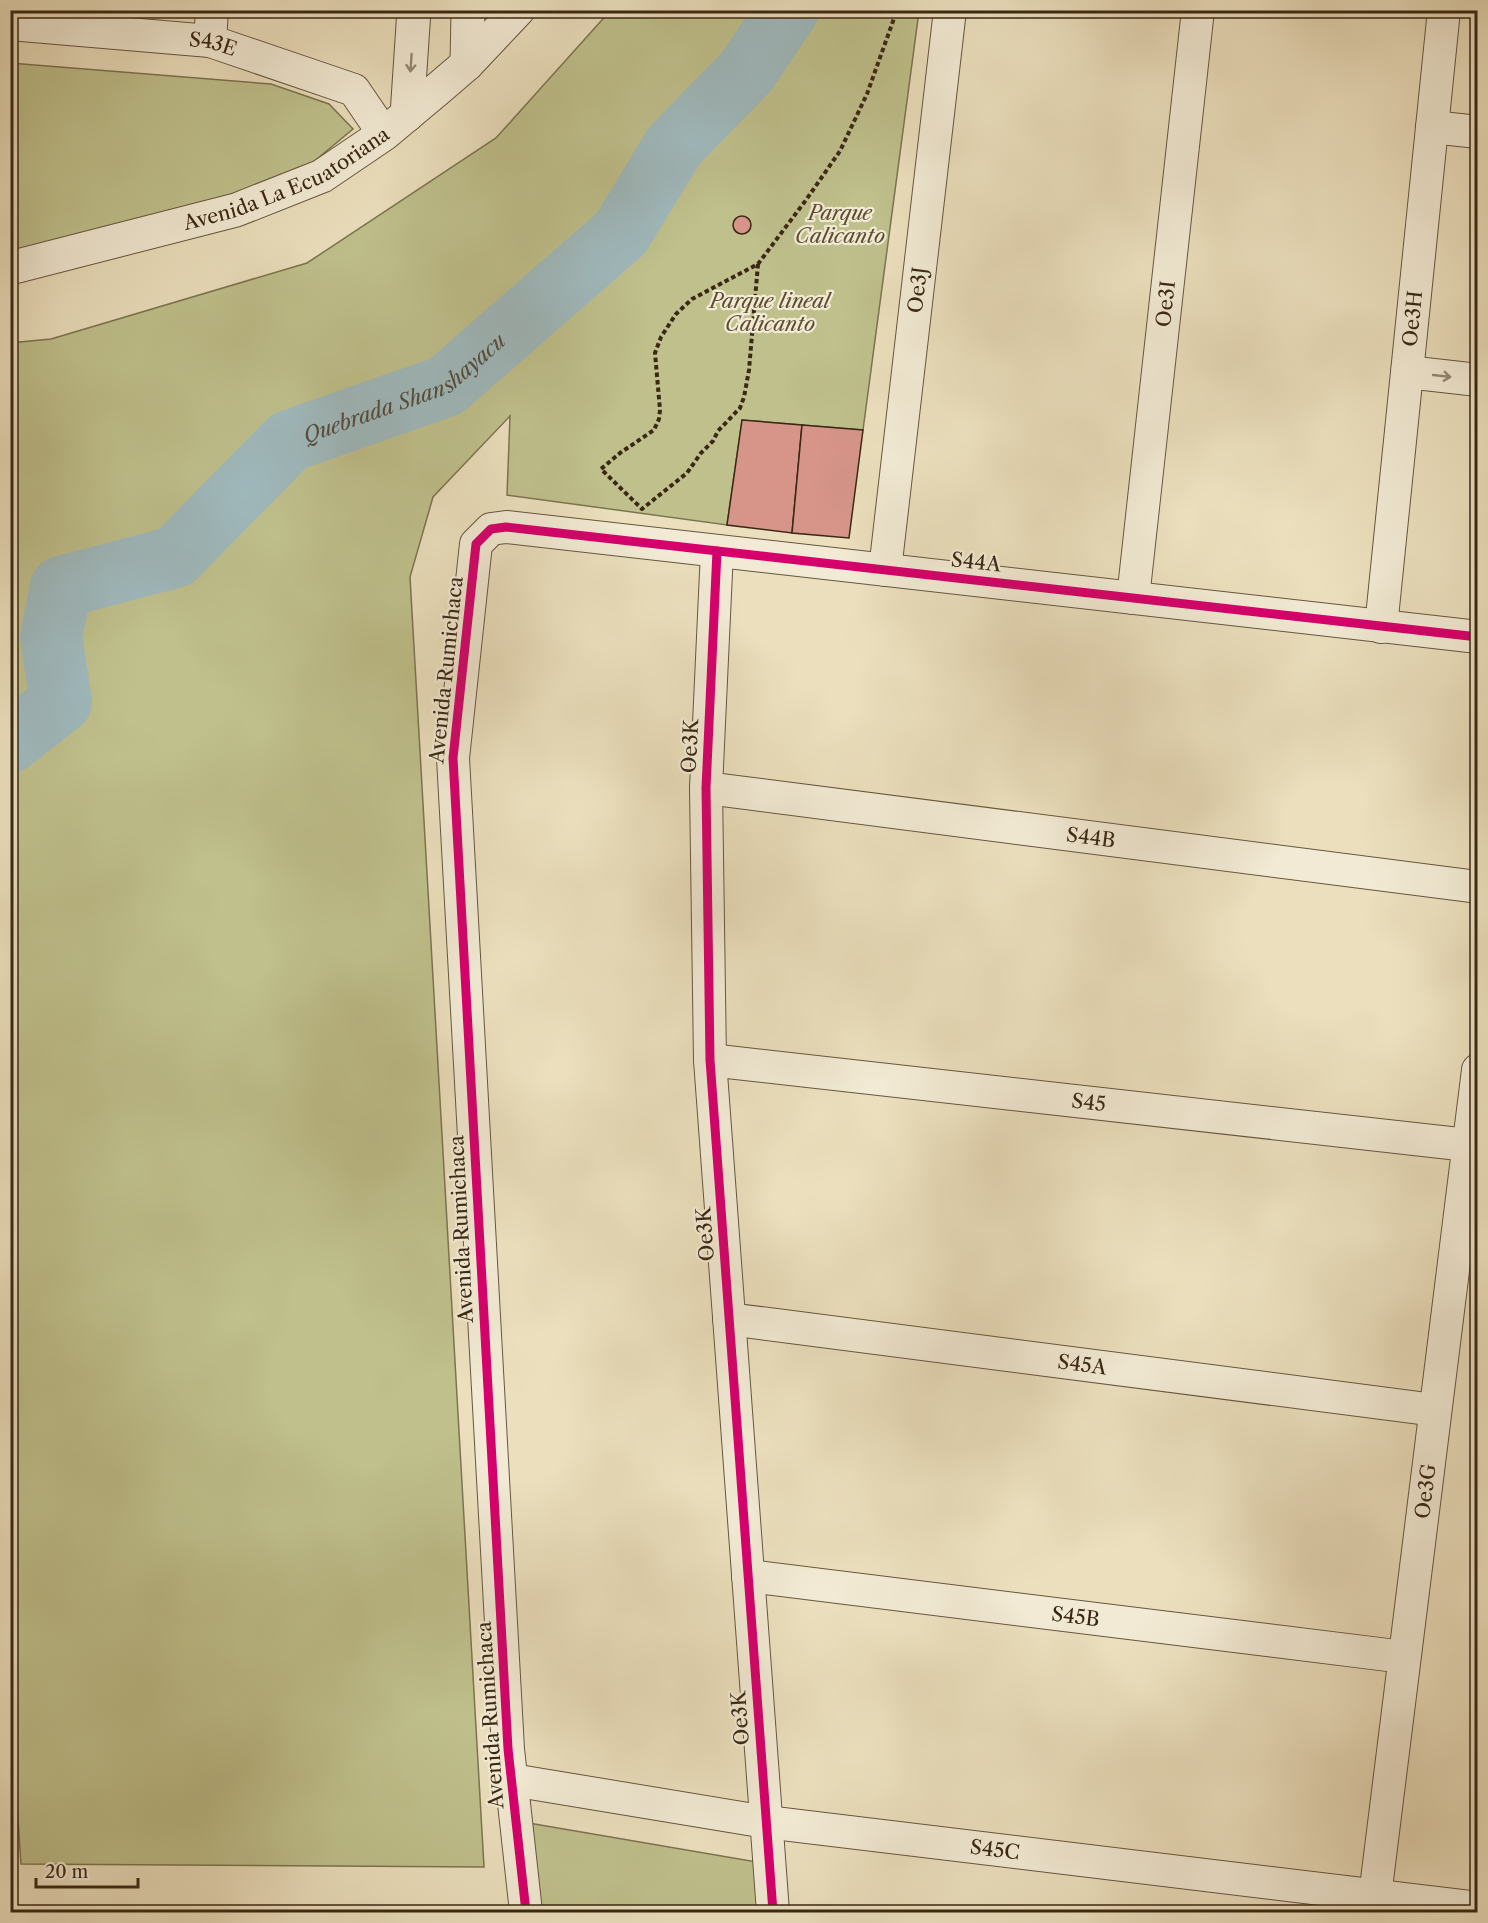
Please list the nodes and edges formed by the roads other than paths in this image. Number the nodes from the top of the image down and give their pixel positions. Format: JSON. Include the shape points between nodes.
{"nodes":[{"id":1,"x":212,"y":10,"type":"edge"},
{"id":2,"x":414,"y":10,"type":"edge"},
{"id":3,"x":468,"y":10,"type":"edge"},
{"id":4,"x":518,"y":10,"type":"edge"},
{"id":5,"x":950,"y":10,"type":"edge"},
{"id":6,"x":1198,"y":10,"type":"edge"},
{"id":7,"x":1444,"y":10,"type":"edge"},
{"id":8,"x":10,"y":24,"type":"edge"},
{"id":9,"x":210,"y":41,"type":"junction"},
{"id":10,"x":467,"y":64,"type":"junction"},
{"id":11,"x":395,"y":124,"type":"junction"},
{"id":12,"x":1432,"y":127,"type":"junction"},
{"id":13,"x":1478,"y":132,"type":"edge"},
{"id":14,"x":10,"y":268,"type":"edge"},
{"id":15,"x":1407,"y":372,"type":"junction"},
{"id":16,"x":1478,"y":380,"type":"edge"},
{"id":17,"x":476,"y":544,"type":"joint"},
{"id":18,"x":717,"y":551,"type":"junction"},
{"id":19,"x":885,"y":570,"type":"junction"},
{"id":20,"x":1133,"y":598,"type":"junction"},
{"id":21,"x":1381,"y":627,"type":"junction"},
{"id":22,"x":1478,"y":637,"type":"edge"},
{"id":23,"x":706,"y":788,"type":"junction"},
{"id":24,"x":1478,"y":887,"type":"edge"},
{"id":25,"x":710,"y":1060,"type":"junction"},
{"id":26,"x":1478,"y":1070,"type":"edge"},
{"id":27,"x":1468,"y":1145,"type":"junction"},
{"id":28,"x":729,"y":1319,"type":"junction"},
{"id":29,"x":1435,"y":1410,"type":"junction"},
{"id":30,"x":748,"y":1576,"type":"junction"},
{"id":31,"x":1404,"y":1657,"type":"junction"},
{"id":32,"x":512,"y":1780,"type":"junction"},
{"id":33,"x":766,"y":1822,"type":"junction"},
{"id":34,"x":1374,"y":1904,"type":"edge"},
{"id":35,"x":1478,"y":1908,"type":"edge"},
{"id":36,"x":526,"y":1912,"type":"edge"},
{"id":37,"x":773,"y":1912,"type":"edge"}],
"edges":[{"from":1,"to":9,"type":"street"},
{"from":2,"to":11,"type":"street","one_way":true},
{"from":3,"to":10,"type":"street"},
{"from":4,"to":10,"type":"street","name":"Avenida La Ecuatoriana"},
{"from":5,"to":19,"type":"street","name":"Oe3J"},
{"from":6,"to":20,"type":"street","name":"Oe3I"},
{"from":7,"to":12,"type":"street","name":"Oe3H"},
{"from":8,"to":9,"type":"street","name":"S43E"},
{"from":9,"to":11,"type":"street","name":"S43E","via":[[354,90]]},
{"from":10,"to":11,"type":"street","name":"Avenida La Ecuatoriana"},
{"from":11,"to":14,"type":"street","name":"Avenida La Ecuatoriana","via":[[322,176],[236,210]]},
{"from":12,"to":13,"type":"street"},
{"from":12,"to":15,"type":"street","name":"Oe3H"},
{"from":15,"to":16,"type":"street","one_way":true},
{"from":15,"to":21,"type":"street","name":"Oe3H"},
{"from":17,"to":18,"type":"street","name":"S44A","via":[[491,530],[506,527]]},
{"from":17,"to":32,"type":"street","name":"Avenida Rumichaca","via":[[453,758],[507,1749]]},
{"from":18,"to":19,"type":"street","name":"S44A"},
{"from":18,"to":23,"type":"street","name":"Oe3K"},
{"from":19,"to":20,"type":"street","name":"S44A"},
{"from":20,"to":21,"type":"street","name":"S44A"},
{"from":21,"to":22,"type":"street","name":"S44A"},
{"from":23,"to":24,"type":"street","name":"S44B"},
{"from":23,"to":25,"type":"street","name":"Oe3K"},
{"from":25,"to":27,"type":"street","name":"S45"},
{"from":25,"to":28,"type":"street","name":"Oe3K"},
{"from":26,"to":27,"type":"street","name":"Oe3G"},
{"from":27,"to":29,"type":"street","name":"Oe3G"},
{"from":28,"to":29,"type":"street","name":"S45A"},
{"from":28,"to":30,"type":"street","name":"Oe3K"},
{"from":29,"to":31,"type":"street","name":"Oe3G"},
{"from":30,"to":31,"type":"street","name":"S45B"},
{"from":30,"to":33,"type":"street","name":"Oe3K"},
{"from":31,"to":34,"type":"street","name":"Oe3G"},
{"from":32,"to":33,"type":"street","name":"S45C"},
{"from":32,"to":36,"type":"street","name":"Avenida Rumichaca"},
{"from":33,"to":34,"type":"street","name":"S45C"},
{"from":33,"to":37,"type":"street","name":"Oe3K"},
{"from":34,"to":35,"type":"street","name":"S45C"}]}
